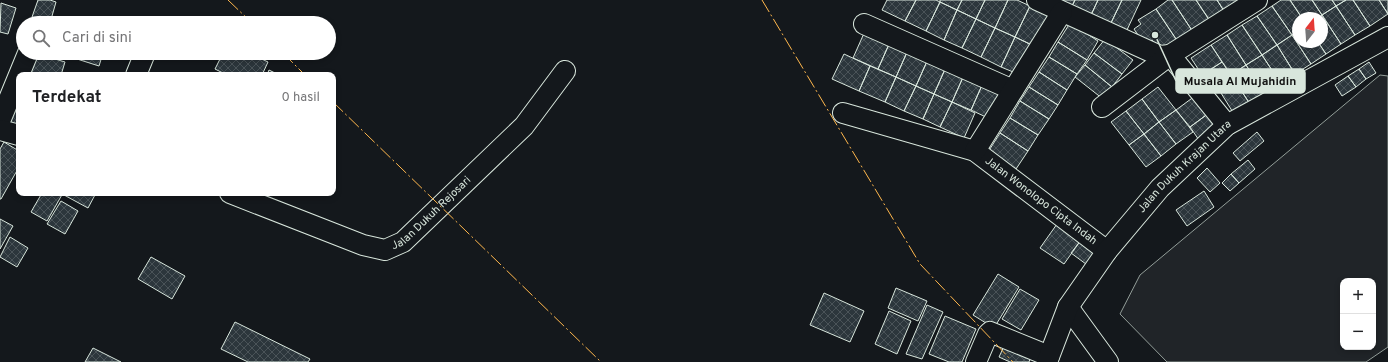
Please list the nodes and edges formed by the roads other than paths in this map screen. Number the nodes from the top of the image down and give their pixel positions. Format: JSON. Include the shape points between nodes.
{"nodes":[{"id":1,"x":1037,"y":0,"type":"edge"},
{"id":2,"x":1257,"y":0,"type":"edge"},
{"id":3,"x":1062,"y":12,"type":"junction"},
{"id":4,"x":864,"y":24,"type":"dead end"},
{"id":5,"x":1388,"y":37,"type":"edge"},
{"id":6,"x":1170,"y":55,"type":"junction"},
{"id":7,"x":25,"y":60,"type":"edge"},
{"id":8,"x":142,"y":60,"type":"edge"},
{"id":9,"x":565,"y":71,"type":"dead end"},
{"id":10,"x":20,"y":72,"type":"edge"},
{"id":11,"x":137,"y":72,"type":"edge"},
{"id":12,"x":16,"y":82,"type":"edge"},
{"id":13,"x":1013,"y":90,"type":"junction"},
{"id":14,"x":1102,"y":107,"type":"dead end"},
{"id":15,"x":843,"y":113,"type":"dead end"},
{"id":16,"x":0,"y":121,"type":"edge"},
{"id":17,"x":1227,"y":126,"type":"junction"},
{"id":18,"x":0,"y":130,"type":"edge"},
{"id":19,"x":16,"y":134,"type":"edge"},
{"id":20,"x":975,"y":151,"type":"junction"},
{"id":21,"x":241,"y":196,"type":"edge"},
{"id":22,"x":1107,"y":251,"type":"junction"},
{"id":23,"x":1068,"y":306,"type":"junction"},
{"id":24,"x":1048,"y":359,"type":"edge"},
{"id":25,"x":976,"y":362,"type":"edge"},
{"id":26,"x":1108,"y":362,"type":"edge"}],
"edges":[{"from":1,"to":3,"type":"street"},
{"from":2,"to":6,"type":"street"},
{"from":3,"to":6,"type":"street","via":[[1160,56]]},
{"from":3,"to":13,"type":"street","name":"Jalan Wonolopo Cipta Indah"},
{"from":4,"to":13,"type":"street"},
{"from":5,"to":17,"type":"street","name":"Jalan Dukuh Krajan Utara"},
{"from":6,"to":14,"type":"street"},
{"from":6,"to":17,"type":"street"},
{"from":7,"to":10,"type":"street"},
{"from":8,"to":11,"type":"street"},
{"from":9,"to":21,"type":"street","name":"Jalan Dukuh Rejosari","via":[[524,126],[403,242],[386,250],[364,245]]},
{"from":12,"to":16,"type":"street"},
{"from":13,"to":20,"type":"street","name":"Jalan Wonolopo Cipta Indah"},
{"from":15,"to":20,"type":"street","name":"Jalan Wonolopo Cipta Indah"},
{"from":17,"to":22,"type":"street","name":"Jalan Dukuh Krajan Utara","via":[[1160,188]]},
{"from":18,"to":19,"type":"street"},
{"from":20,"to":22,"type":"street","name":"Jalan Wonolopo Cipta Indah"},
{"from":22,"to":23,"type":"street","name":"Jalan Dukuh Krajan Utara"},
{"from":23,"to":24,"type":"street","name":"Jalan Dukuh Krajan Utara"},
{"from":23,"to":26,"type":"street"},
{"from":24,"to":25,"type":"street","via":[[990,332]]}]}
